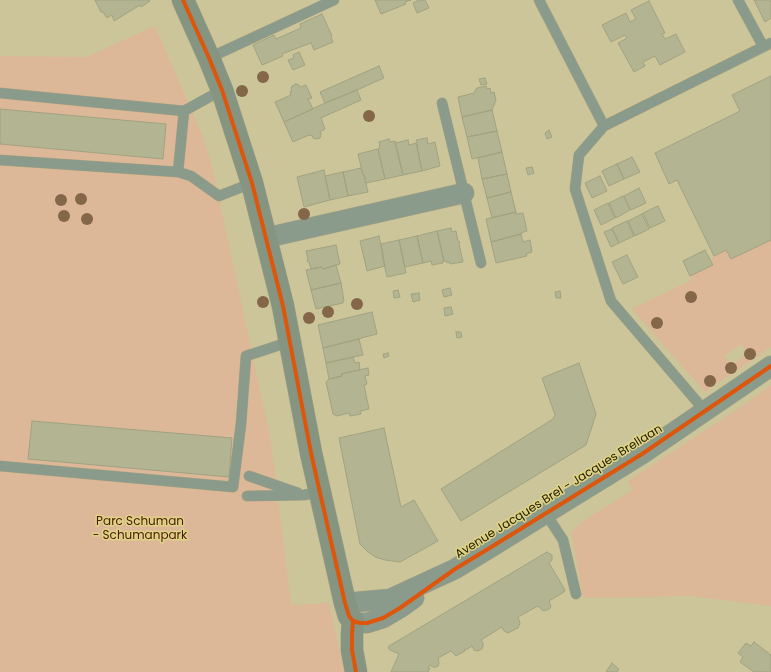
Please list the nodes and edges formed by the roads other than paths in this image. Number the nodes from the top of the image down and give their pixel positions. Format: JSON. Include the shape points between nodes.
{"nodes":[{"id":1,"x":183,"y":0,"type":"edge"},
{"id":2,"x":334,"y":0,"type":"edge"},
{"id":3,"x":539,"y":0,"type":"edge"},
{"id":4,"x":738,"y":0,"type":"edge"},
{"id":5,"x":767,"y":45,"type":"edge"},
{"id":6,"x":209,"y":58,"type":"junction"},
{"id":7,"x":222,"y":90,"type":"junction"},
{"id":8,"x":0,"y":93,"type":"edge"},
{"id":9,"x":442,"y":103,"type":"dead end"},
{"id":10,"x":184,"y":111,"type":"junction"},
{"id":11,"x":604,"y":126,"type":"junction"},
{"id":12,"x":0,"y":160,"type":"edge"},
{"id":13,"x":178,"y":172,"type":"junction"},
{"id":14,"x":252,"y":184,"type":"junction"},
{"id":15,"x":464,"y":193,"type":"junction"},
{"id":16,"x":265,"y":238,"type":"junction"},
{"id":17,"x":481,"y":263,"type":"dead end"},
{"id":18,"x":289,"y":342,"type":"junction"},
{"id":19,"x":771,"y":366,"type":"edge"},
{"id":20,"x":705,"y":411,"type":"junction"},
{"id":21,"x":0,"y":466,"type":"edge"},
{"id":22,"x":249,"y":476,"type":"dead end"},
{"id":23,"x":312,"y":493,"type":"junction"},
{"id":24,"x":247,"y":496,"type":"dead end"},
{"id":25,"x":546,"y":514,"type":"junction"},
{"id":26,"x":576,"y":594,"type":"dead end"},
{"id":27,"x":349,"y":612,"type":"junction"},
{"id":28,"x":356,"y":672,"type":"edge"}],
"edges":[{"from":1,"to":6,"type":"street"},
{"from":2,"to":6,"type":"lane"},
{"from":3,"to":11,"type":"lane"},
{"from":4,"to":5,"type":"lane"},
{"from":5,"to":11,"type":"lane"},
{"from":6,"to":7,"type":"street"},
{"from":7,"to":10,"type":"lane"},
{"from":7,"to":14,"type":"street"},
{"from":8,"to":10,"type":"lane"},
{"from":9,"to":15,"type":"lane"},
{"from":10,"to":13,"type":"lane"},
{"from":11,"to":20,"type":"lane","via":[[579,155],[575,189],[611,301]]},
{"from":12,"to":13,"type":"lane"},
{"from":13,"to":14,"type":"lane","via":[[191,176],[219,196]]},
{"from":14,"to":16,"type":"street"},
{"from":15,"to":16,"type":"street"},
{"from":15,"to":17,"type":"lane"},
{"from":16,"to":18,"type":"street","via":[[283,306]]},
{"from":18,"to":21,"type":"lane","via":[[246,356],[242,424],[233,487]]},
{"from":18,"to":23,"type":"street","via":[[311,453]]},
{"from":19,"to":20,"type":"street","name":"Avenue Jacques Brel - Jacques Brellaan"},
{"from":20,"to":25,"type":"street","name":"Avenue Jacques Brel - Jacques Brellaan"},
{"from":22,"to":23,"type":"lane"},
{"from":23,"to":24,"type":"lane"},
{"from":23,"to":27,"type":"street"},
{"from":25,"to":26,"type":"lane","via":[[563,540]]},
{"from":25,"to":27,"type":"street","name":"Avenue Jacques Brel - Jacques Brellaan","via":[[455,569],[383,618],[360,623]]},
{"from":27,"to":28,"type":"street"}]}
